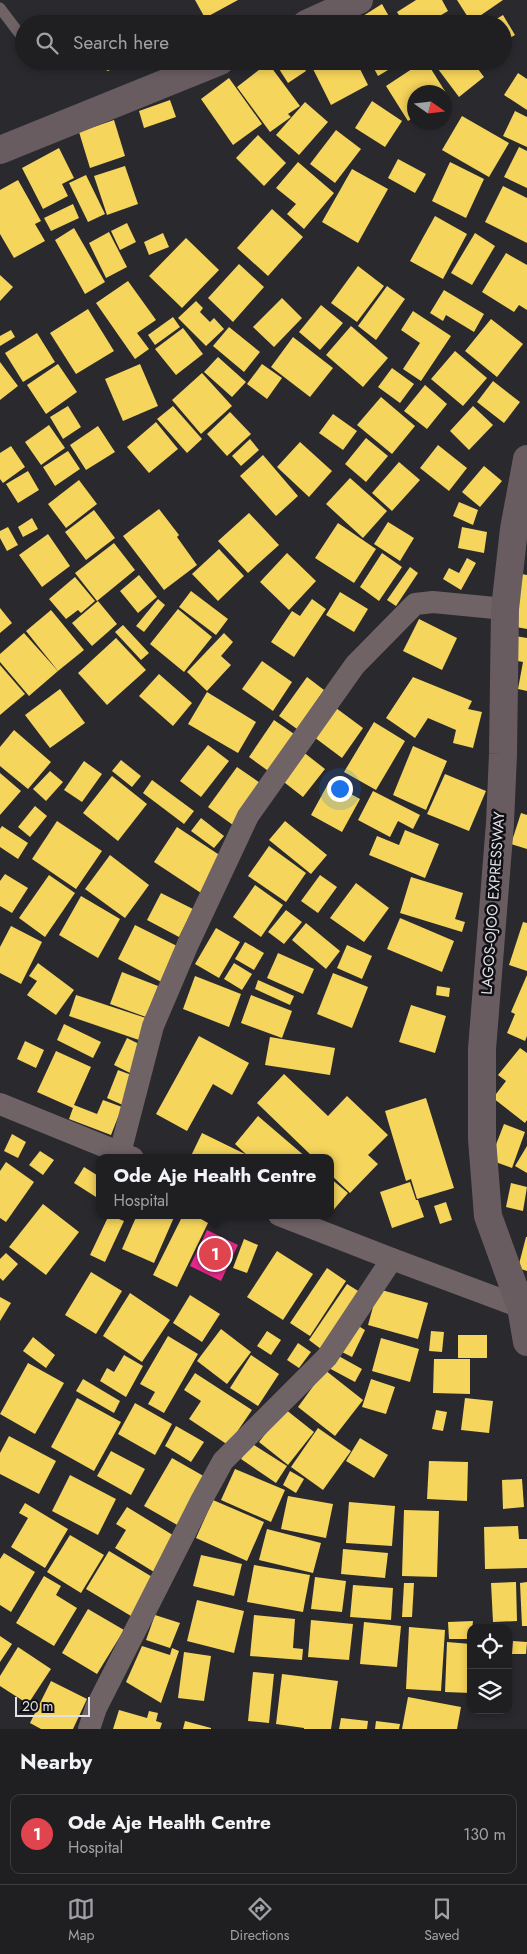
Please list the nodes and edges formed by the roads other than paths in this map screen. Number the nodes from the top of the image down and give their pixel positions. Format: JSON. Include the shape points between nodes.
{"nodes":[{"id":1,"x":359,"y":0,"type":"edge"},
{"id":2,"x":0,"y":8,"type":"edge"},
{"id":3,"x":326,"y":15,"type":"edge"},
{"id":4,"x":15,"y":28,"type":"edge"},
{"id":5,"x":198,"y":70,"type":"edge"},
{"id":6,"x":0,"y":150,"type":"edge"},
{"id":7,"x":527,"y":459,"type":"edge"},
{"id":8,"x":505,"y":609,"type":"junction"},
{"id":9,"x":0,"y":1104,"type":"edge"},
{"id":10,"x":124,"y":1154,"type":"edge"},
{"id":11,"x":126,"y":1154,"type":"edge"},
{"id":12,"x":289,"y":1219,"type":"edge"},
{"id":13,"x":392,"y":1260,"type":"junction"},
{"id":14,"x":524,"y":1308,"type":"edge"},
{"id":15,"x":527,"y":1342,"type":"edge"},
{"id":16,"x":89,"y":1729,"type":"edge"}],
"edges":[{"from":1,"to":3,"type":"main road"},
{"from":2,"to":4,"type":"lane"},
{"from":5,"to":6,"type":"main road"},
{"from":7,"to":8,"type":"main road","name":"LAGOS-OJOO EXPRESSWAY","via":[[514,529]]},
{"from":8,"to":11,"type":"street","via":[[433,602],[415,604],[355,665],[248,816],[153,1026]]},
{"from":8,"to":14,"type":"main road","name":"LAGOS-OJOO EXPRESSWAY","via":[[500,823],[482,1049],[482,1140],[488,1216]]},
{"from":9,"to":10,"type":"street"},
{"from":12,"to":13,"type":"street"},
{"from":13,"to":14,"type":"street"},
{"from":13,"to":16,"type":"street","via":[[327,1357],[223,1461],[101,1699]]},
{"from":14,"to":15,"type":"main road","name":"LAGOS-OJOO EXPRESSWAY"}]}
